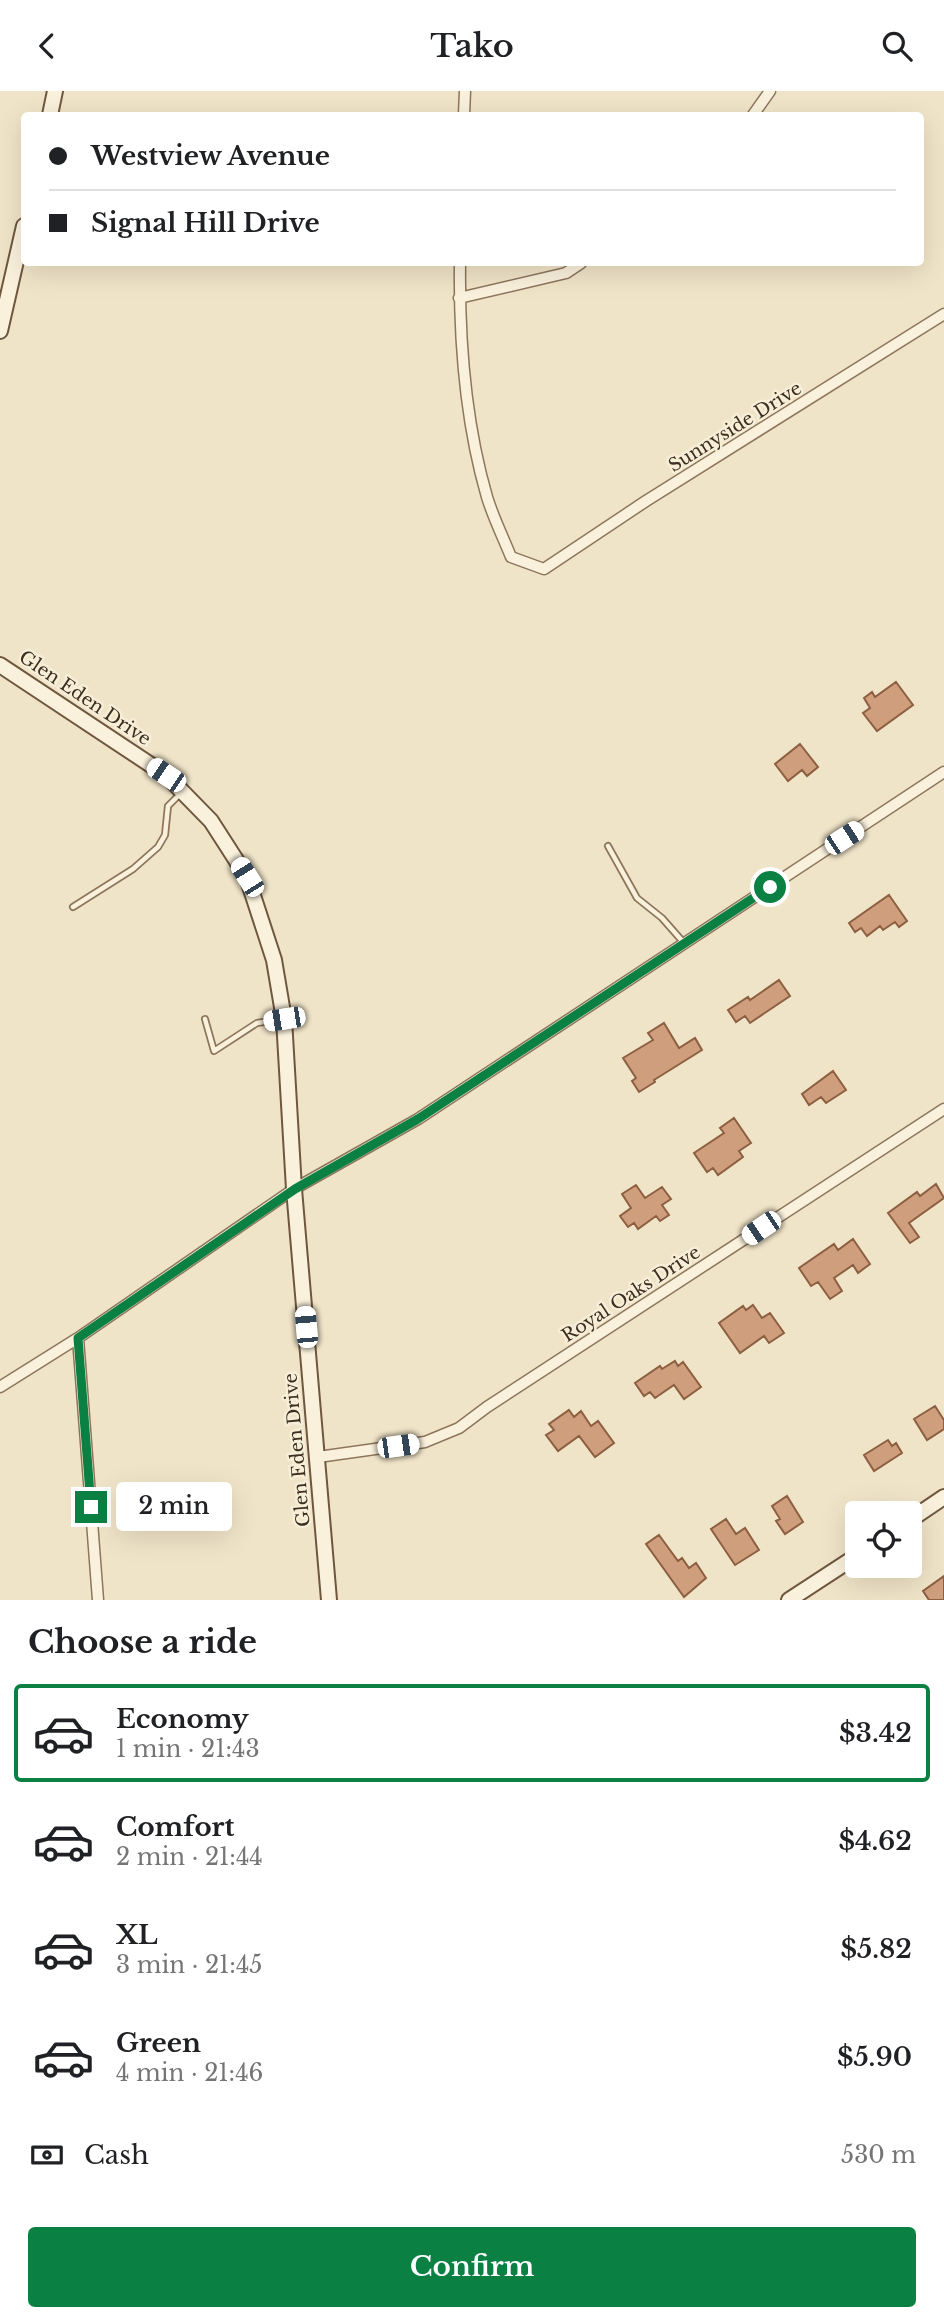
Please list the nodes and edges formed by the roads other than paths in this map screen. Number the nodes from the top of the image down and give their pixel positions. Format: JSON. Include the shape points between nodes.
{"nodes":[{"id":1,"x":55,"y":91,"type":"edge"},
{"id":2,"x":465,"y":91,"type":"edge"},
{"id":3,"x":770,"y":91,"type":"edge"},
{"id":4,"x":51,"y":112,"type":"edge"},
{"id":5,"x":464,"y":112,"type":"edge"},
{"id":6,"x":755,"y":112,"type":"edge"},
{"id":7,"x":21,"y":239,"type":"edge"},
{"id":8,"x":460,"y":266,"type":"edge"},
{"id":9,"x":576,"y":266,"type":"edge"},
{"id":10,"x":459,"y":298,"type":"junction"},
{"id":11,"x":944,"y":314,"type":"edge"},
{"id":12,"x":0,"y":331,"type":"edge"},
{"id":13,"x":0,"y":665,"type":"edge"},
{"id":14,"x":944,"y":772,"type":"edge"},
{"id":15,"x":182,"y":791,"type":"junction"},
{"id":16,"x":608,"y":846,"type":"dead end"},
{"id":17,"x":74,"y":907,"type":"dead end"},
{"id":18,"x":684,"y":944,"type":"junction"},
{"id":19,"x":205,"y":1019,"type":"dead end"},
{"id":20,"x":284,"y":1019,"type":"junction"},
{"id":21,"x":944,"y":1109,"type":"edge"},
{"id":22,"x":295,"y":1189,"type":"junction"},
{"id":23,"x":78,"y":1338,"type":"junction"},
{"id":24,"x":0,"y":1387,"type":"edge"},
{"id":25,"x":318,"y":1457,"type":"junction"},
{"id":26,"x":944,"y":1497,"type":"edge"},
{"id":27,"x":922,"y":1512,"type":"edge"},
{"id":28,"x":845,"y":1563,"type":"edge"},
{"id":29,"x":98,"y":1600,"type":"edge"},
{"id":30,"x":329,"y":1600,"type":"edge"},
{"id":31,"x":789,"y":1600,"type":"edge"}],
"edges":[{"from":1,"to":4,"type":"street"},
{"from":2,"to":5,"type":"street"},
{"from":3,"to":6,"type":"street"},
{"from":7,"to":12,"type":"street"},
{"from":8,"to":10,"type":"street"},
{"from":9,"to":10,"type":"street","via":[[566,273]]},
{"from":10,"to":11,"type":"street","name":"Sunnyside Drive","via":[[467,406],[488,499],[511,557],[544,569]]},
{"from":13,"to":15,"type":"street","name":"Glen Eden Drive","via":[[166,775]]},
{"from":14,"to":18,"type":"street"},
{"from":15,"to":17,"type":"lane","via":[[168,806],[165,835],[158,846],[133,869]]},
{"from":15,"to":20,"type":"street","name":"Glen Eden Drive","via":[[211,821],[247,877],[274,960]]},
{"from":16,"to":18,"type":"lane","via":[[637,898]]},
{"from":18,"to":22,"type":"street","via":[[418,1119]]},
{"from":19,"to":20,"type":"lane","via":[[214,1051],[257,1023]]},
{"from":20,"to":22,"type":"street","name":"Glen Eden Drive"},
{"from":21,"to":25,"type":"street","name":"Royal Oaks Drive","via":[[459,1429],[425,1443]]},
{"from":22,"to":23,"type":"street"},
{"from":22,"to":25,"type":"street","name":"Glen Eden Drive"},
{"from":23,"to":24,"type":"street"},
{"from":23,"to":29,"type":"street"},
{"from":25,"to":30,"type":"street","name":"Glen Eden Drive"},
{"from":26,"to":27,"type":"street"},
{"from":28,"to":31,"type":"street"}]}
